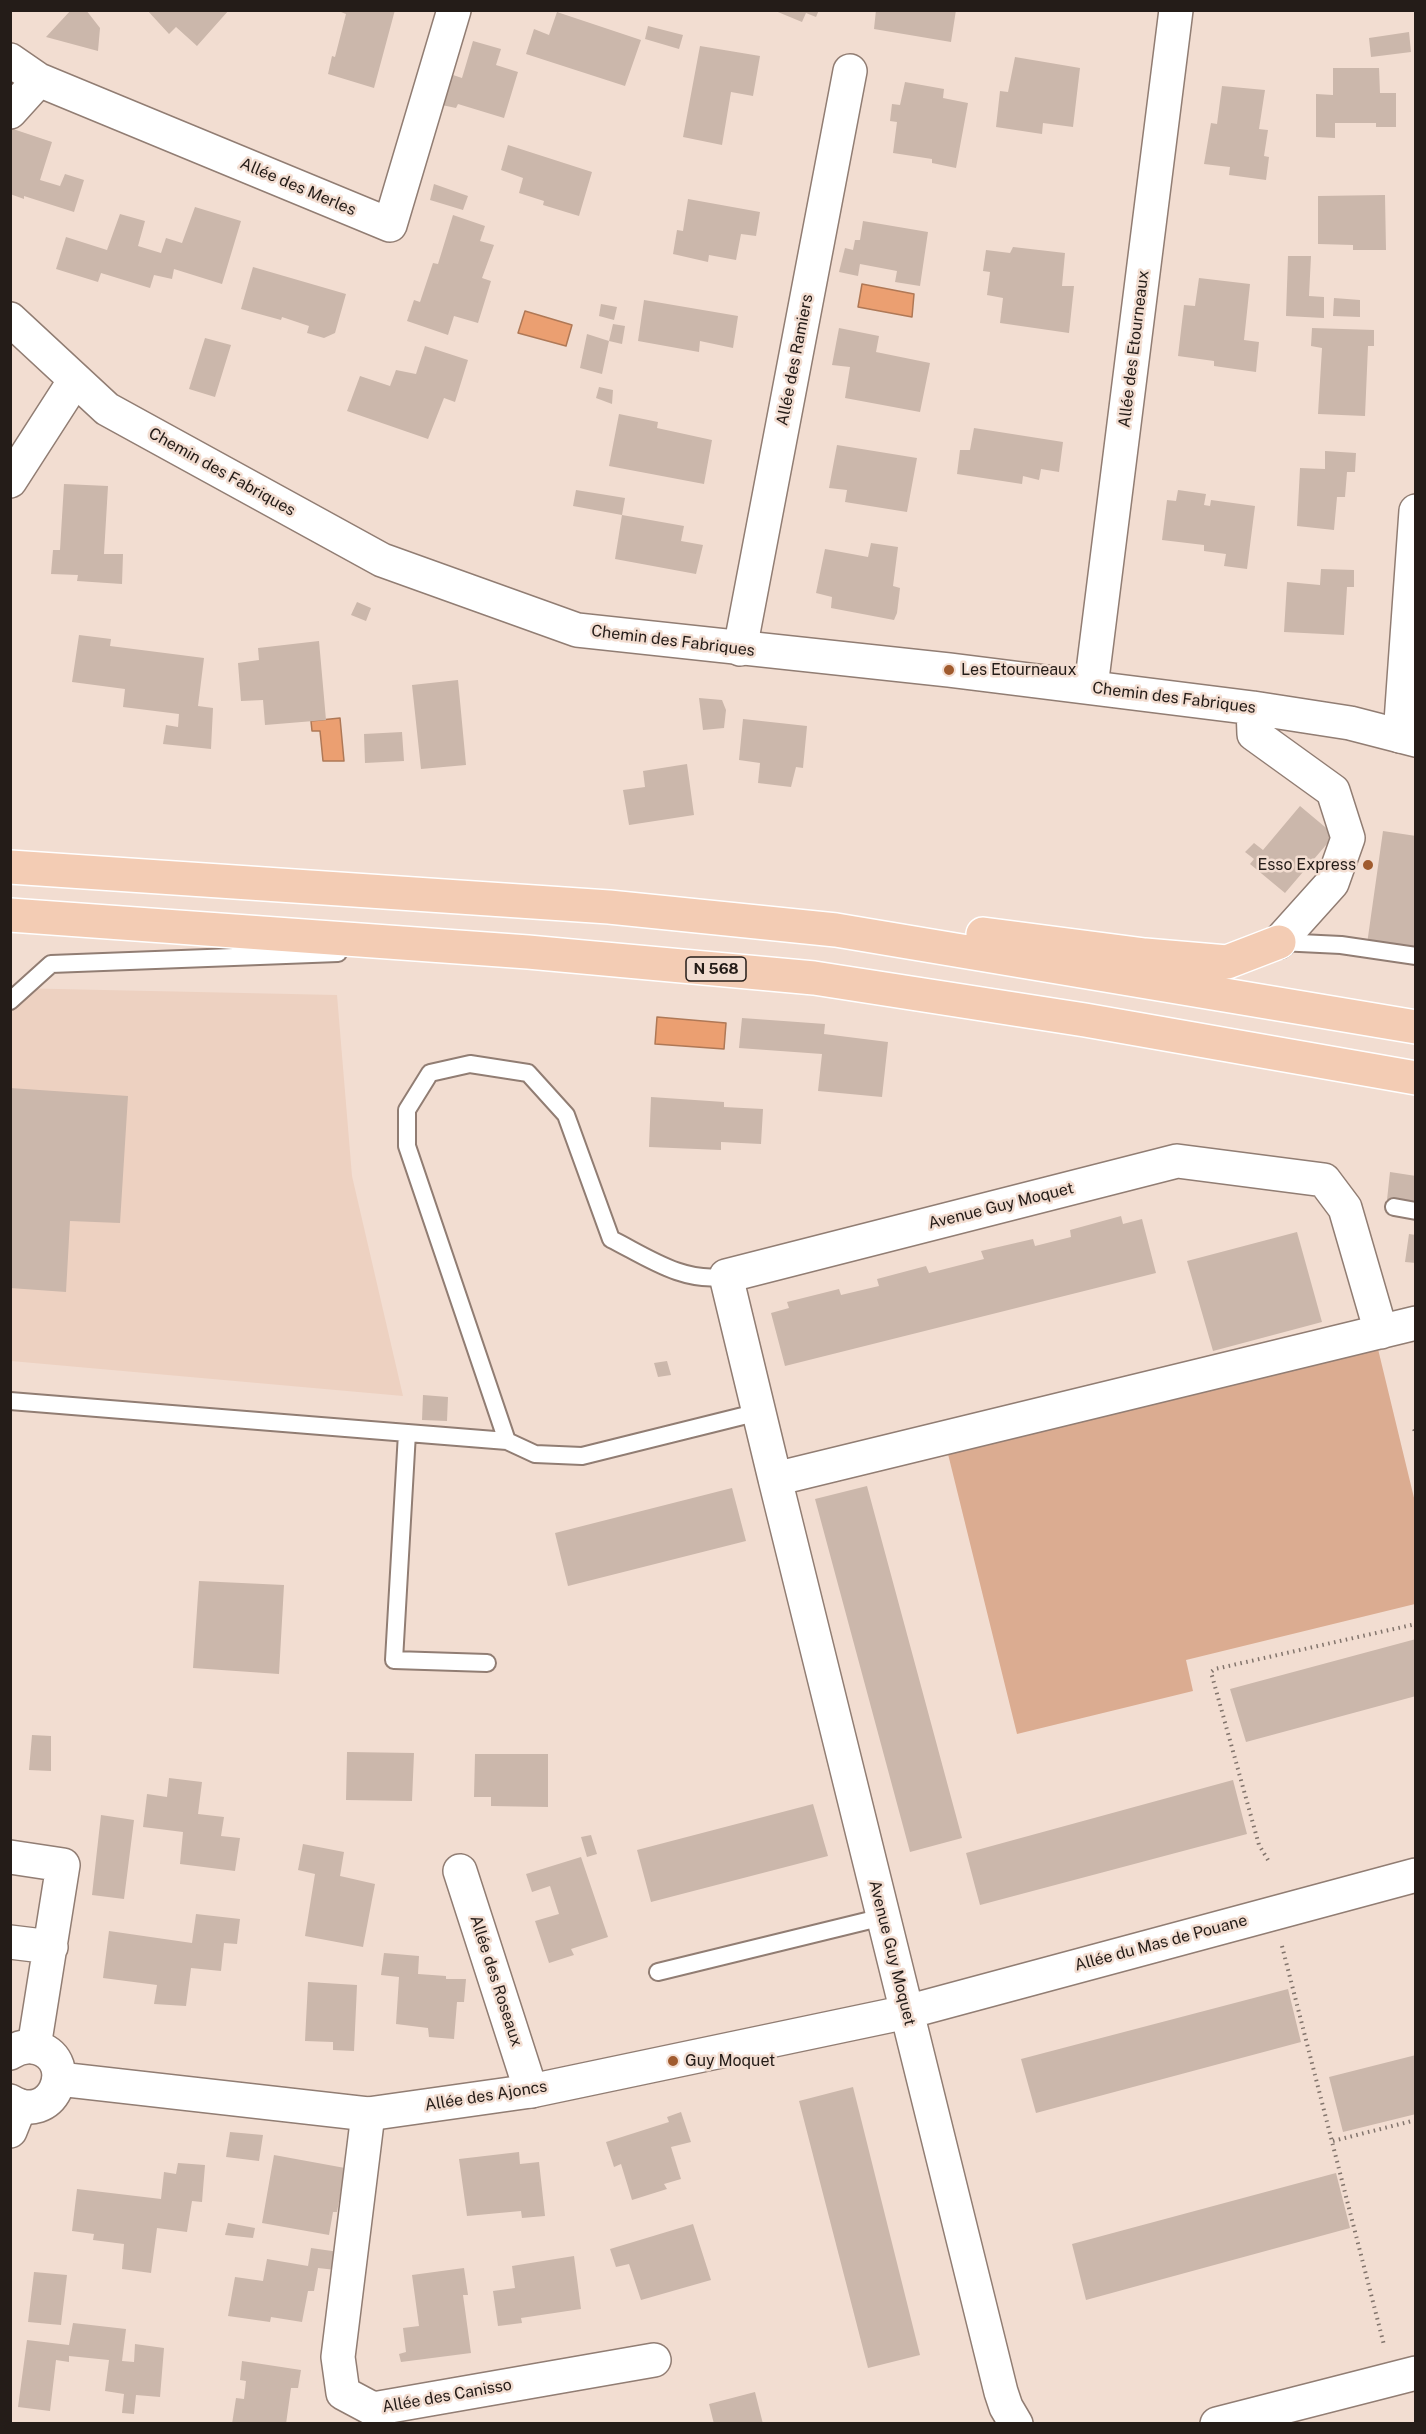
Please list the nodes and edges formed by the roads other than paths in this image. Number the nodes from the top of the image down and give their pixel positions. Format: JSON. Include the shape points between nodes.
{"nodes":[{"id":1,"x":454,"y":10,"type":"edge"},
{"id":2,"x":1176,"y":10,"type":"edge"},
{"id":3,"x":10,"y":60,"type":"edge"},
{"id":4,"x":850,"y":71,"type":"dead end"},
{"id":5,"x":39,"y":80,"type":"junction"},
{"id":6,"x":10,"y":112,"type":"edge"},
{"id":7,"x":10,"y":319,"type":"edge"},
{"id":8,"x":75,"y":380,"type":"junction"},
{"id":9,"x":10,"y":481,"type":"edge"},
{"id":10,"x":1416,"y":511,"type":"edge"},
{"id":11,"x":740,"y":649,"type":"junction"},
{"id":12,"x":1091,"y":687,"type":"junction"},
{"id":13,"x":1253,"y":708,"type":"junction"},
{"id":14,"x":1408,"y":738,"type":"edge"},
{"id":15,"x":10,"y":867,"type":"edge"},
{"id":16,"x":10,"y":915,"type":"edge"},
{"id":17,"x":836,"y":930,"type":"junction"},
{"id":18,"x":1279,"y":942,"type":"junction"},
{"id":19,"x":495,"y":950,"type":"junction"},
{"id":20,"x":1416,"y":956,"type":"edge"},
{"id":21,"x":10,"y":1001,"type":"edge"},
{"id":22,"x":1416,"y":1027,"type":"edge"},
{"id":23,"x":1416,"y":1078,"type":"edge"},
{"id":24,"x":1394,"y":1207,"type":"dead end"},
{"id":25,"x":1416,"y":1211,"type":"edge"},
{"id":26,"x":726,"y":1276,"type":"junction"},
{"id":27,"x":1416,"y":1323,"type":"edge"},
{"id":28,"x":1381,"y":1332,"type":"junction"},
{"id":29,"x":10,"y":1401,"type":"edge"},
{"id":30,"x":759,"y":1412,"type":"junction"},
{"id":31,"x":407,"y":1433,"type":"junction"},
{"id":32,"x":507,"y":1441,"type":"junction"},
{"id":33,"x":775,"y":1479,"type":"junction"},
{"id":34,"x":487,"y":1664,"type":"dead end"},
{"id":35,"x":10,"y":1857,"type":"edge"},
{"id":36,"x":460,"y":1871,"type":"dead end"},
{"id":37,"x":1416,"y":1875,"type":"edge"},
{"id":38,"x":883,"y":1917,"type":"junction"},
{"id":39,"x":10,"y":1942,"type":"edge"},
{"id":40,"x":51,"y":1947,"type":"junction"},
{"id":41,"x":658,"y":1972,"type":"dead end"},
{"id":42,"x":907,"y":2012,"type":"junction"},
{"id":43,"x":22,"y":2050,"type":"edge"},
{"id":44,"x":59,"y":2079,"type":"junction"},
{"id":45,"x":531,"y":2091,"type":"junction"},
{"id":46,"x":14,"y":2113,"type":"edge"},
{"id":47,"x":368,"y":2114,"type":"junction"},
{"id":48,"x":654,"y":2360,"type":"dead end"},
{"id":49,"x":1404,"y":2376,"type":"edge"},
{"id":50,"x":1016,"y":2424,"type":"edge"},
{"id":51,"x":1217,"y":2424,"type":"edge"}],
"edges":[{"from":1,"to":5,"type":"street","name":"Allée des Merles","via":[[390,225]]},
{"from":2,"to":12,"type":"street","name":"Allée des Etourneaux"},
{"from":3,"to":5,"type":"street"},
{"from":4,"to":11,"type":"street","name":"Allée des Ramiers"},
{"from":5,"to":6,"type":"street"},
{"from":7,"to":8,"type":"street","name":"Chemin des Fabriques"},
{"from":8,"to":9,"type":"street"},
{"from":8,"to":11,"type":"street","name":"Chemin des Fabriques","via":[[107,409],[382,560],[577,630]]},
{"from":10,"to":14,"type":"street"},
{"from":11,"to":12,"type":"street","name":"Chemin des Fabriques"},
{"from":12,"to":13,"type":"street","name":"Chemin des Fabriques"},
{"from":13,"to":14,"type":"street","name":"Chemin des Fabriques","via":[[1350,723]]},
{"from":13,"to":18,"type":"street","via":[[1254,734],[1333,791],[1348,838],[1332,883]]},
{"from":15,"to":17,"type":"highway","via":[[609,907]]},
{"from":16,"to":19,"type":"highway","number":"N 568"},
{"from":17,"to":18,"type":"highway","via":[[912,926],[1227,962]]},
{"from":17,"to":22,"type":"highway"},
{"from":18,"to":20,"type":"lane","via":[[1341,945]]},
{"from":19,"to":21,"type":"lane","via":[[51,964]]},
{"from":19,"to":23,"type":"highway","number":"N 568","via":[[814,978]]},
{"from":24,"to":25,"type":"lane"},
{"from":26,"to":28,"type":"street","name":"Avenue Guy Moquet","via":[[1177,1161],[1324,1180],[1345,1208]]},
{"from":26,"to":30,"type":"street","name":"Avenue Guy Moquet"},
{"from":26,"to":32,"type":"lane","via":[[678,1273],[611,1239],[566,1115],[528,1073],[470,1064],[430,1073],[407,1110],[407,1146]]},
{"from":27,"to":28,"type":"street"},
{"from":28,"to":33,"type":"street"},
{"from":29,"to":31,"type":"lane"},
{"from":30,"to":32,"type":"lane","via":[[582,1456],[535,1454]]},
{"from":30,"to":33,"type":"street","name":"Avenue Guy Moquet"},
{"from":31,"to":32,"type":"lane"},
{"from":31,"to":34,"type":"lane","via":[[394,1660]]},
{"from":33,"to":38,"type":"street","name":"Avenue Guy Moquet"},
{"from":35,"to":40,"type":"street","via":[[63,1865]]},
{"from":36,"to":45,"type":"street","name":"Allée des Roseaux"},
{"from":37,"to":42,"type":"street","name":"Allée du Mas de Pouane"},
{"from":38,"to":41,"type":"lane"},
{"from":38,"to":42,"type":"street","name":"Avenue Guy Moquet"},
{"from":39,"to":40,"type":"street"},
{"from":40,"to":43,"type":"street"},
{"from":42,"to":45,"type":"street","name":"Allée des Ajoncs"},
{"from":42,"to":50,"type":"street","name":"Avenue Guy Moquet","via":[[1001,2392]]},
{"from":43,"to":44,"type":"street","via":[[50,2055],[56,2062]]},
{"from":44,"to":46,"type":"street","via":[[53,2096],[46,2102]]},
{"from":44,"to":47,"type":"street","name":"Allée des Ajoncs"},
{"from":45,"to":47,"type":"street","name":"Allée des Ajoncs"},
{"from":47,"to":48,"type":"street","name":"Allée des Canisso","via":[[338,2357],[343,2393],[373,2409]]},
{"from":49,"to":51,"type":"street"}]}
